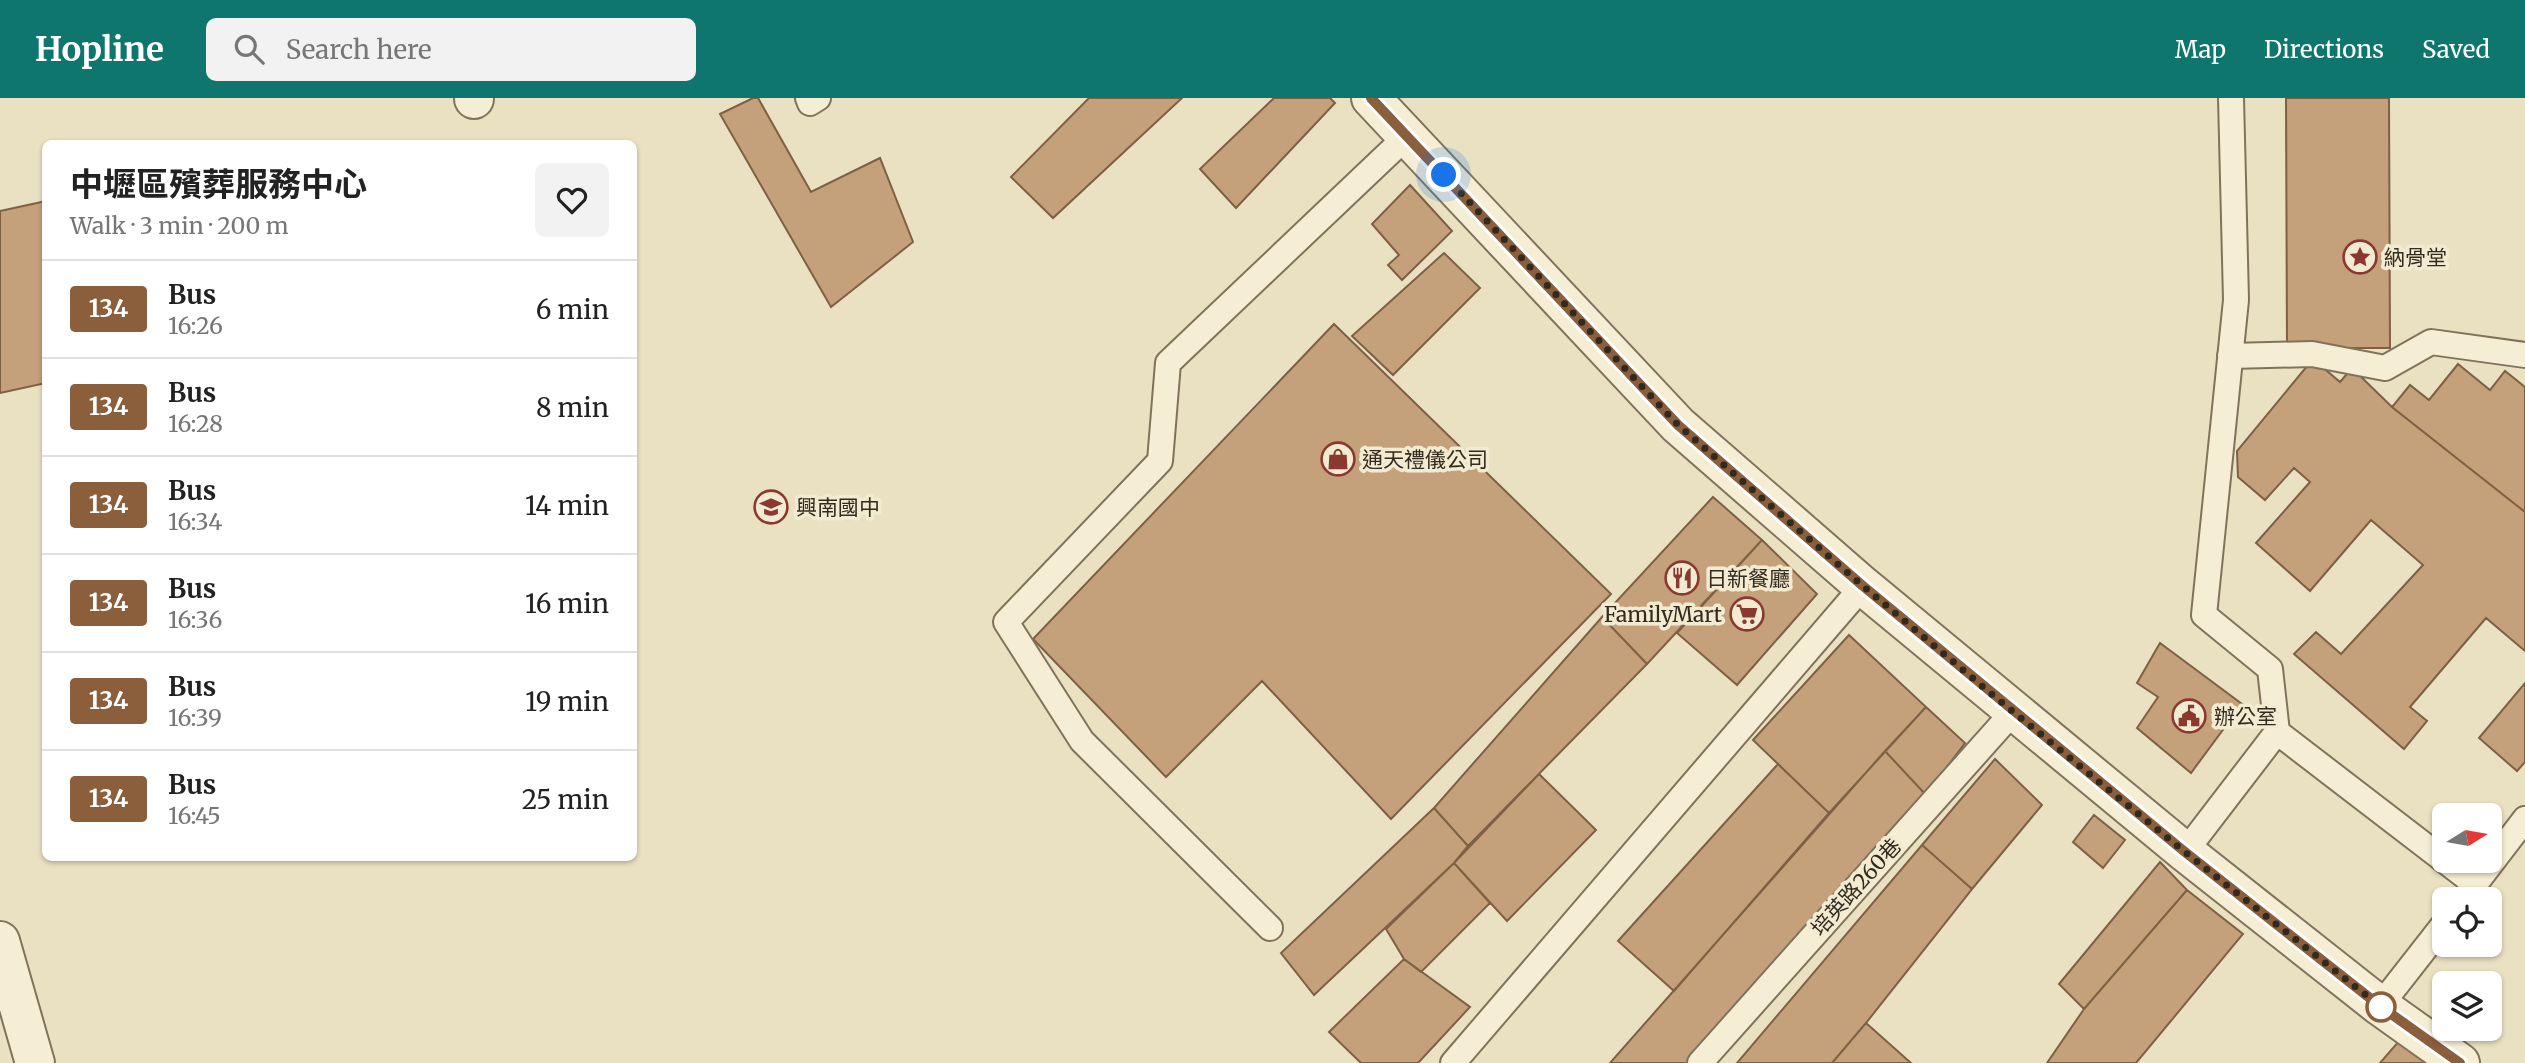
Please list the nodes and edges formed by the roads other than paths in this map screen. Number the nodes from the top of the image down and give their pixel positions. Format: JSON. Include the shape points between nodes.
{"nodes":[{"id":1,"x":808,"y":98,"type":"edge"},
{"id":2,"x":818,"y":98,"type":"edge"},
{"id":3,"x":1371,"y":98,"type":"edge"},
{"id":4,"x":2231,"y":98,"type":"edge"},
{"id":5,"x":1407,"y":136,"type":"junction"},
{"id":6,"x":2525,"y":355,"type":"edge"},
{"id":7,"x":2231,"y":356,"type":"junction"},
{"id":8,"x":1863,"y":586,"type":"junction"},
{"id":9,"x":2013,"y":712,"type":"junction"},
{"id":10,"x":2277,"y":732,"type":"junction"},
{"id":11,"x":2525,"y":819,"type":"edge"},
{"id":12,"x":2185,"y":852,"type":"junction"},
{"id":13,"x":2463,"y":887,"type":"edge"},
{"id":14,"x":2473,"y":887,"type":"edge"},
{"id":15,"x":1270,"y":928,"type":"dead end"},
{"id":16,"x":2432,"y":940,"type":"edge"},
{"id":17,"x":0,"y":941,"type":"edge"},
{"id":18,"x":2380,"y":1006,"type":"junction"},
{"id":19,"x":35,"y":1063,"type":"edge"},
{"id":20,"x":1453,"y":1063,"type":"edge"},
{"id":21,"x":1700,"y":1063,"type":"edge"},
{"id":22,"x":2460,"y":1063,"type":"edge"}],
"edges":[{"from":1,"to":2,"type":"lane","via":[[810,103]]},
{"from":3,"to":5,"type":"street"},
{"from":4,"to":7,"type":"lane","via":[[2236,300]]},
{"from":5,"to":8,"type":"street","via":[[1678,425]]},
{"from":5,"to":15,"type":"lane","via":[[1168,363],[1160,461],[1006,622],[1082,741]]},
{"from":6,"to":7,"type":"lane","via":[[2431,342],[2385,368],[2312,354]]},
{"from":7,"to":10,"type":"lane","via":[[2204,615],[2270,669]]},
{"from":8,"to":9,"type":"street"},
{"from":8,"to":20,"type":"lane"},
{"from":9,"to":12,"type":"street"},
{"from":9,"to":21,"type":"lane","name":"培英路260巷"},
{"from":10,"to":12,"type":"lane"},
{"from":10,"to":13,"type":"lane"},
{"from":11,"to":14,"type":"lane"},
{"from":12,"to":18,"type":"street"},
{"from":16,"to":18,"type":"lane"},
{"from":17,"to":19,"type":"street"},
{"from":18,"to":22,"type":"street"}]}
